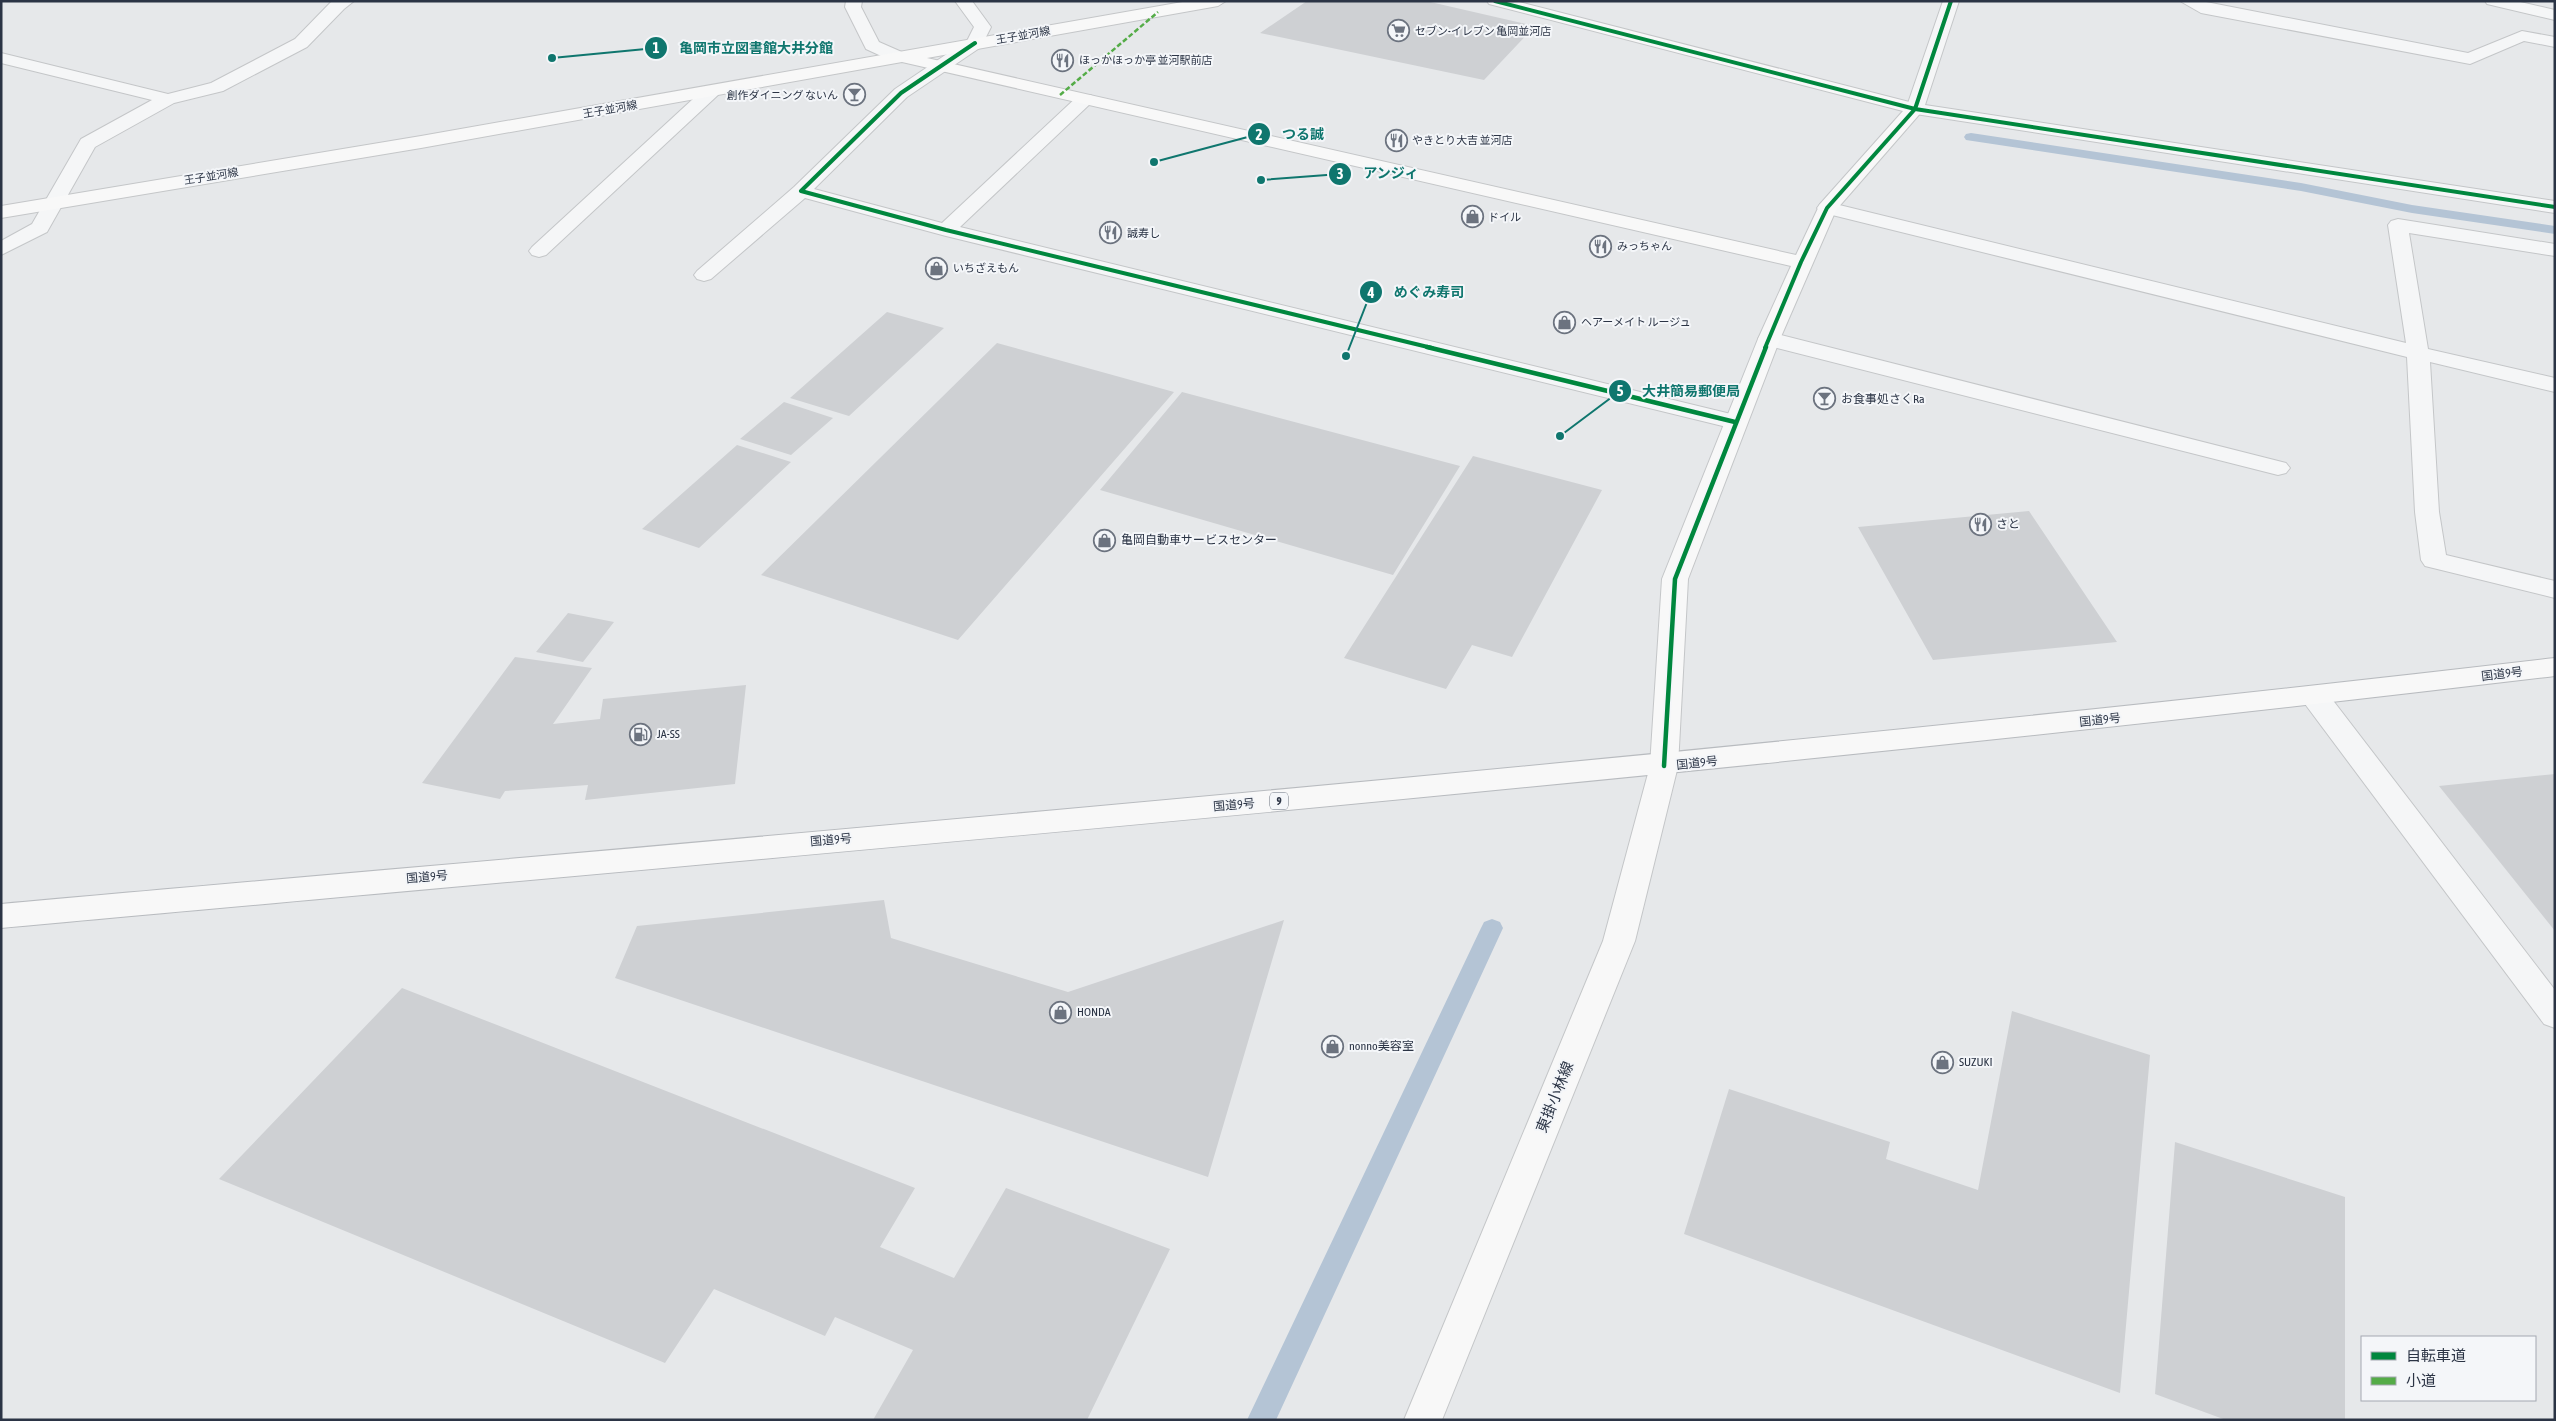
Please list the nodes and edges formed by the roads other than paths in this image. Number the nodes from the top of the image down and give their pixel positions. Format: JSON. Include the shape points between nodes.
{"nodes":[{"id":1,"x":317,"y":1,"type":"edge"},
{"id":2,"x":854,"y":1,"type":"edge"},
{"id":3,"x":963,"y":1,"type":"edge"},
{"id":4,"x":1218,"y":1,"type":"edge"},
{"id":5,"x":1495,"y":1,"type":"edge"},
{"id":6,"x":1951,"y":1,"type":"edge"},
{"id":7,"x":2188,"y":1,"type":"edge"},
{"id":8,"x":2493,"y":1,"type":"edge"},
{"id":9,"x":342,"y":3,"type":"edge"},
{"id":10,"x":2555,"y":15,"type":"edge"},
{"id":11,"x":2555,"y":42,"type":"edge"},
{"id":12,"x":975,"y":43,"type":"junction"},
{"id":13,"x":898,"y":57,"type":"junction"},
{"id":14,"x":1,"y":58,"type":"edge"},
{"id":15,"x":941,"y":67,"type":"junction"},
{"id":16,"x":712,"y":91,"type":"junction"},
{"id":17,"x":168,"y":99,"type":"junction"},
{"id":18,"x":1085,"y":99,"type":"junction"},
{"id":19,"x":1915,"y":109,"type":"junction"},
{"id":20,"x":801,"y":191,"type":"junction"},
{"id":21,"x":54,"y":202,"type":"junction"},
{"id":22,"x":2555,"y":206,"type":"edge"},
{"id":23,"x":1827,"y":208,"type":"junction"},
{"id":24,"x":1,"y":212,"type":"edge"},
{"id":25,"x":946,"y":230,"type":"junction"},
{"id":26,"x":1,"y":249,"type":"edge"},
{"id":27,"x":2555,"y":250,"type":"edge"},
{"id":28,"x":540,"y":251,"type":"dead end"},
{"id":29,"x":1801,"y":262,"type":"junction"},
{"id":30,"x":704,"y":275,"type":"dead end"},
{"id":31,"x":1769,"y":339,"type":"junction"},
{"id":32,"x":2418,"y":354,"type":"junction"},
{"id":33,"x":2555,"y":385,"type":"edge"},
{"id":34,"x":1734,"y":422,"type":"junction"},
{"id":35,"x":2278,"y":468,"type":"dead end"},
{"id":36,"x":2555,"y":590,"type":"edge"},
{"id":37,"x":2555,"y":667,"type":"edge"},
{"id":38,"x":2315,"y":697,"type":"junction"},
{"id":39,"x":1664,"y":766,"type":"junction"},
{"id":40,"x":1,"y":916,"type":"edge"},
{"id":41,"x":2555,"y":1015,"type":"edge"},
{"id":42,"x":1422,"y":1420,"type":"edge"}],
"edges":[{"from":1,"to":9,"type":"street"},
{"from":2,"to":13,"type":"street","via":[[853,7],[872,45]]},
{"from":3,"to":12,"type":"street","via":[[983,27]]},
{"from":4,"to":12,"type":"main road","name":"王子並河線"},
{"from":5,"to":19,"type":"main road"},
{"from":6,"to":19,"type":"street"},
{"from":7,"to":11,"type":"street","via":[[2200,8],[2470,59],[2522,36]]},
{"from":8,"to":10,"type":"street"},
{"from":9,"to":17,"type":"street","via":[[301,43],[217,87]]},
{"from":12,"to":13,"type":"main road","name":"王子並河線"},
{"from":12,"to":15,"type":"street"},
{"from":13,"to":15,"type":"main road"},
{"from":13,"to":16,"type":"main road","name":"王子並河線"},
{"from":14,"to":17,"type":"street"},
{"from":15,"to":18,"type":"main road"},
{"from":15,"to":20,"type":"street","via":[[901,93]]},
{"from":16,"to":21,"type":"main road","name":"王子並河線"},
{"from":16,"to":28,"type":"street"},
{"from":17,"to":21,"type":"street","via":[[88,143]]},
{"from":18,"to":25,"type":"street"},
{"from":18,"to":29,"type":"main road"},
{"from":19,"to":22,"type":"street"},
{"from":19,"to":23,"type":"main road","name":"東掛小林線"},
{"from":20,"to":25,"type":"street"},
{"from":20,"to":30,"type":"street"},
{"from":21,"to":24,"type":"main road","name":"王子並河線"},
{"from":21,"to":26,"type":"street","via":[[40,228]]},
{"from":23,"to":29,"type":"main road","name":"東掛小林線"},
{"from":23,"to":32,"type":"street"},
{"from":25,"to":34,"type":"street"},
{"from":27,"to":32,"type":"street","via":[[2398,225]]},
{"from":29,"to":31,"type":"main road","name":"東掛小林線"},
{"from":31,"to":34,"type":"main road","name":"東掛小林線"},
{"from":31,"to":35,"type":"street"},
{"from":32,"to":33,"type":"street"},
{"from":32,"to":36,"type":"street","via":[[2427,512],[2434,560]]},
{"from":34,"to":39,"type":"main road","name":"東掛小林線","via":[[1675,579]]},
{"from":37,"to":38,"type":"main road","name":"国道9号","number":"9"},
{"from":38,"to":39,"type":"main road","name":"国道9号","number":"9"},
{"from":38,"to":41,"type":"street"},
{"from":39,"to":40,"type":"main road","name":"国道9号","number":"9"},
{"from":39,"to":42,"type":"main road","name":"東掛小林線","via":[[1619,941]]}]}
